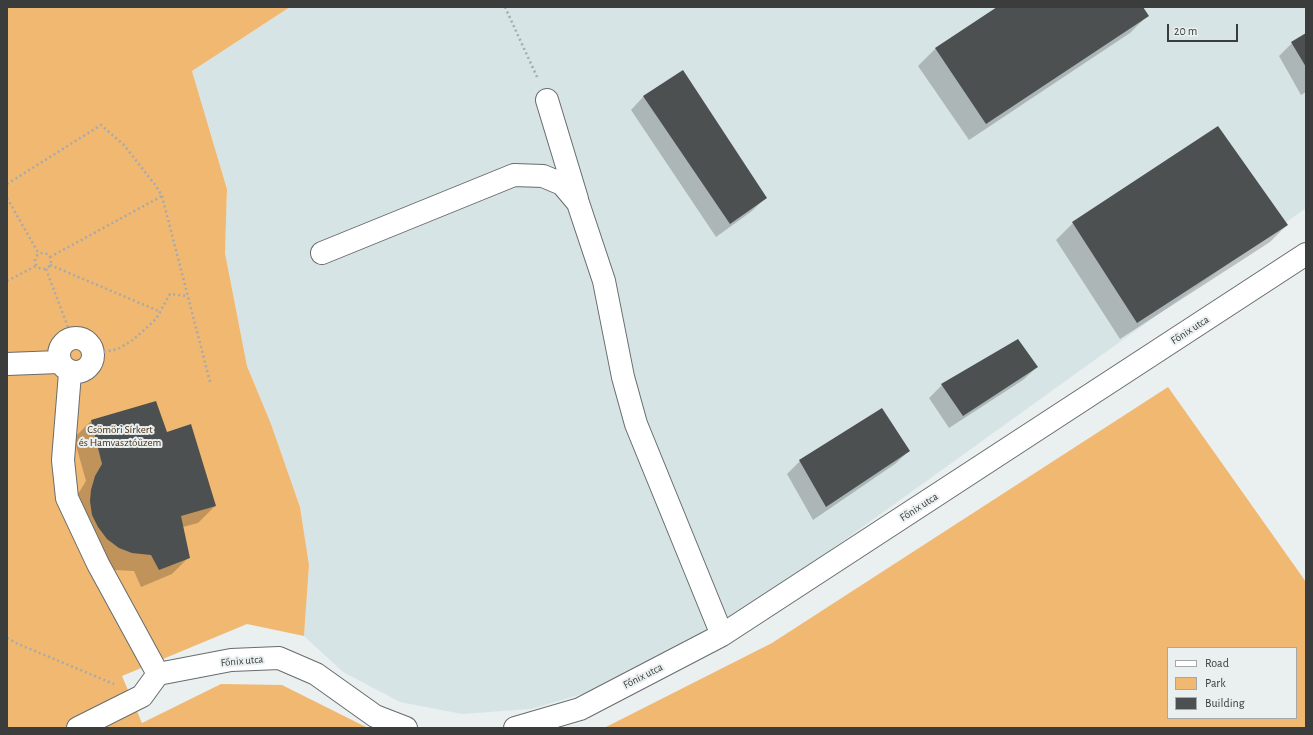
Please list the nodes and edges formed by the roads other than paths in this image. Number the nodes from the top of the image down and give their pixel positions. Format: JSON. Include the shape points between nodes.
{"nodes":[{"id":1,"x":547,"y":100,"type":"road end"},
{"id":2,"x":578,"y":203,"type":"junction"},
{"id":3,"x":322,"y":253,"type":"dead end"},
{"id":4,"x":1306,"y":254,"type":"edge"},
{"id":5,"x":7,"y":364,"type":"edge"},
{"id":6,"x":65,"y":367,"type":"junction"},
{"id":7,"x":722,"y":635,"type":"junction"},
{"id":8,"x":158,"y":674,"type":"junction"},
{"id":9,"x":78,"y":728,"type":"edge"},
{"id":10,"x":406,"y":728,"type":"edge"},
{"id":11,"x":515,"y":728,"type":"edge"}],
"edges":[{"from":1,"to":2,"type":"street"},
{"from":2,"to":3,"type":"street","via":[[562,184],[542,176],[514,176]]},
{"from":2,"to":7,"type":"street","via":[[604,281],[623,377],[636,424]]},
{"from":4,"to":7,"type":"street","name":"Főnix utca"},
{"from":5,"to":6,"type":"street"},
{"from":6,"to":6,"type":"street","via":[[58,352],[63,343],[72,338],[82,339],[90,345],[94,354],[91,365],[82,372]]},
{"from":6,"to":8,"type":"street","via":[[63,460],[67,498],[98,564]]},
{"from":7,"to":11,"type":"street","name":"Főnix utca","via":[[580,708]]},
{"from":8,"to":9,"type":"street","via":[[142,696]]},
{"from":8,"to":10,"type":"street","name":"Főnix utca","via":[[231,660],[279,658],[316,674],[375,716]]}]}
